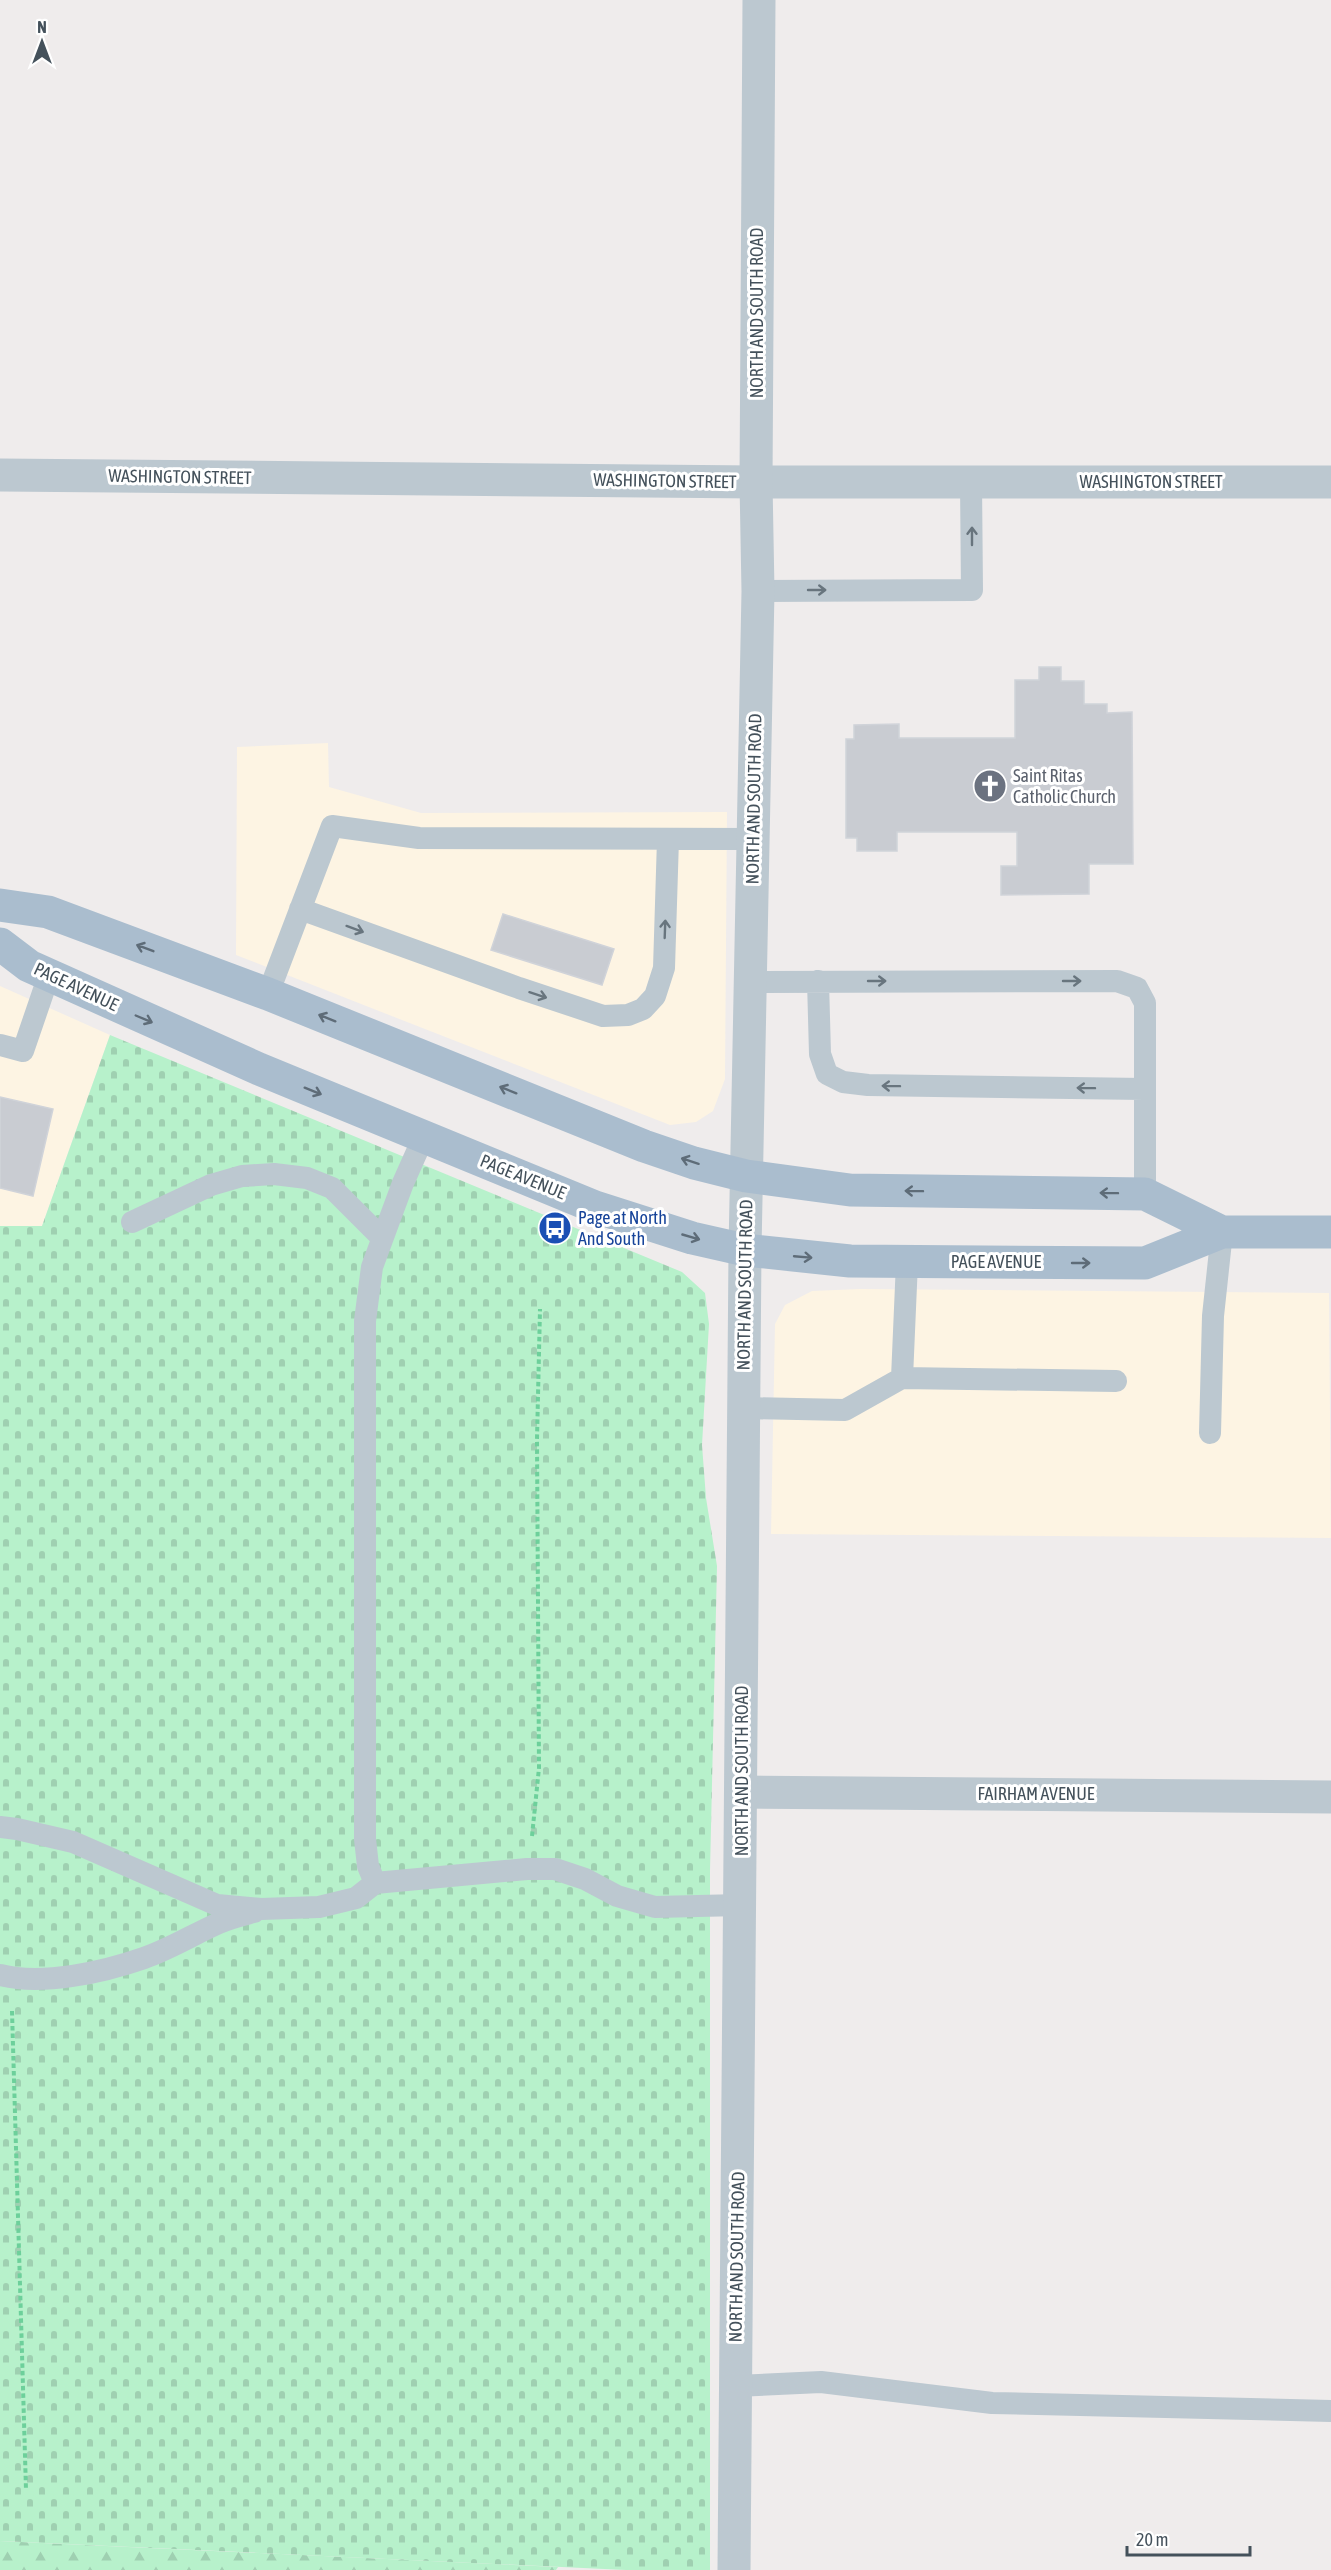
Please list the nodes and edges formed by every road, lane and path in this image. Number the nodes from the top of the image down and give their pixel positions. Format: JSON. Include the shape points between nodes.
{"nodes":[{"id":1,"x":759,"y":0,"type":"edge"},
{"id":2,"x":0,"y":475,"type":"edge"},
{"id":3,"x":756,"y":482,"type":"junction"},
{"id":4,"x":971,"y":482,"type":"junction"},
{"id":5,"x":1331,"y":482,"type":"edge"},
{"id":6,"x":758,"y":591,"type":"junction"},
{"id":7,"x":668,"y":839,"type":"junction"},
{"id":8,"x":753,"y":839,"type":"junction"},
{"id":9,"x":0,"y":905,"type":"edge"},
{"id":10,"x":300,"y":909,"type":"junction"},
{"id":11,"x":0,"y":944,"type":"edge"},
{"id":12,"x":49,"y":975,"type":"junction"},
{"id":13,"x":818,"y":981,"type":"junction"},
{"id":14,"x":750,"y":982,"type":"junction"},
{"id":15,"x":268,"y":994,"type":"junction"},
{"id":16,"x":0,"y":1044,"type":"edge"},
{"id":17,"x":1144,"y":1089,"type":"junction"},
{"id":18,"x":424,"y":1136,"type":"junction"},
{"id":19,"x":746,"y":1176,"type":"junction"},
{"id":20,"x":1145,"y":1194,"type":"junction"},
{"id":21,"x":132,"y":1222,"type":"dead end"},
{"id":22,"x":1222,"y":1232,"type":"junction"},
{"id":23,"x":1331,"y":1232,"type":"edge"},
{"id":24,"x":382,"y":1238,"type":"junction"},
{"id":25,"x":744,"y":1250,"type":"junction"},
{"id":26,"x":907,"y":1262,"type":"junction"},
{"id":27,"x":540,"y":1309,"type":"dead end"},
{"id":28,"x":902,"y":1378,"type":"junction"},
{"id":29,"x":1116,"y":1381,"type":"dead end"},
{"id":30,"x":744,"y":1408,"type":"junction"},
{"id":31,"x":1210,"y":1433,"type":"dead end"},
{"id":32,"x":742,"y":1792,"type":"junction"},
{"id":33,"x":1331,"y":1797,"type":"edge"},
{"id":34,"x":0,"y":1827,"type":"edge"},
{"id":35,"x":527,"y":1869,"type":"junction"},
{"id":36,"x":375,"y":1883,"type":"junction"},
{"id":37,"x":741,"y":1905,"type":"junction"},
{"id":38,"x":261,"y":1909,"type":"junction"},
{"id":39,"x":6,"y":1976,"type":"edge"},
{"id":40,"x":736,"y":2386,"type":"junction"},
{"id":41,"x":1331,"y":2411,"type":"edge"},
{"id":42,"x":26,"y":2490,"type":"dead end"},
{"id":43,"x":734,"y":2570,"type":"edge"}],
"edges":[{"from":1,"to":3,"type":"street","name":"NORTH AND SOUTH ROAD"},
{"from":2,"to":3,"type":"street","name":"WASHINGTON STREET"},
{"from":3,"to":4,"type":"street","name":"WASHINGTON STREET"},
{"from":3,"to":6,"type":"street","name":"NORTH AND SOUTH ROAD"},
{"from":4,"to":5,"type":"street","name":"WASHINGTON STREET"},
{"from":6,"to":4,"type":"lane","one_way":true,"via":[[972,590]]},
{"from":6,"to":8,"type":"street","name":"NORTH AND SOUTH ROAD"},
{"from":7,"to":8,"type":"lane"},
{"from":7,"to":10,"type":"lane","via":[[420,838],[332,826]]},
{"from":10,"to":7,"type":"lane","one_way":true,"via":[[550,999],[603,1016],[628,1015],[643,1010],[655,996],[664,968]]},
{"from":8,"to":14,"type":"street","name":"NORTH AND SOUTH ROAD"},
{"from":15,"to":9,"type":"main road","name":"PAGE AVENUE","one_way":true,"via":[[48,912]]},
{"from":10,"to":15,"type":"lane"},
{"from":11,"to":12,"type":"main road","name":"PAGE AVENUE","via":[[29,966]]},
{"from":12,"to":16,"type":"lane","via":[[22,1051]]},
{"from":12,"to":18,"type":"main road","name":"PAGE AVENUE","one_way":true,"via":[[259,1069]]},
{"from":13,"to":14,"type":"lane"},
{"from":17,"to":13,"type":"lane","one_way":true,"via":[[843,1082],[827,1074],[820,1054]]},
{"from":13,"to":17,"type":"lane","one_way":true,"via":[[1117,981],[1137,988],[1145,1003]]},
{"from":14,"to":19,"type":"street","name":"NORTH AND SOUTH ROAD"},
{"from":19,"to":15,"type":"main road","name":"PAGE AVENUE","one_way":true,"via":[[644,1146]]},
{"from":17,"to":20,"type":"lane"},
{"from":18,"to":24,"type":"lane"},
{"from":18,"to":25,"type":"main road","name":"PAGE AVENUE","one_way":true,"via":[[595,1207]]},
{"from":20,"to":19,"type":"main road","name":"PAGE AVENUE","one_way":true,"via":[[850,1190]]},
{"from":19,"to":25,"type":"street","name":"NORTH AND SOUTH ROAD"},
{"from":20,"to":22,"type":"main road","name":"PAGE AVENUE"},
{"from":21,"to":24,"type":"lane","via":[[211,1185],[243,1176],[274,1174],[307,1178],[332,1188]]},
{"from":22,"to":23,"type":"main road","name":"PAGE AVENUE"},
{"from":26,"to":22,"type":"main road","name":"PAGE AVENUE","one_way":true,"via":[[1145,1263]]},
{"from":22,"to":31,"type":"lane","via":[[1213,1316]]},
{"from":24,"to":36,"type":"lane","via":[[372,1268],[365,1322],[365,1839],[368,1866]]},
{"from":25,"to":26,"type":"main road","name":"PAGE AVENUE","one_way":true,"via":[[850,1261]]},
{"from":25,"to":30,"type":"street","name":"NORTH AND SOUTH ROAD"},
{"from":26,"to":28,"type":"lane"},
{"from":27,"to":35,"type":"path","via":[[539,1768]]},
{"from":28,"to":29,"type":"lane"},
{"from":28,"to":30,"type":"lane","via":[[845,1410]]},
{"from":30,"to":32,"type":"street","name":"NORTH AND SOUTH ROAD"},
{"from":32,"to":33,"type":"street","name":"FAIRHAM AVENUE"},
{"from":32,"to":37,"type":"street","name":"NORTH AND SOUTH ROAD"},
{"from":34,"to":38,"type":"lane","via":[[73,1842],[217,1905]]},
{"from":35,"to":36,"type":"lane"},
{"from":35,"to":37,"type":"lane","via":[[555,1869],[617,1896],[656,1906]]},
{"from":36,"to":38,"type":"lane","via":[[356,1898]]},
{"from":37,"to":40,"type":"street","name":"NORTH AND SOUTH ROAD"},
{"from":38,"to":39,"type":"lane","via":[[221,1922],[145,1958],[114,1967],[54,1978]]},
{"from":39,"to":42,"type":"path"},
{"from":40,"to":41,"type":"lane","via":[[821,2382],[992,2403]]},
{"from":40,"to":43,"type":"street","name":"NORTH AND SOUTH ROAD"}]}
